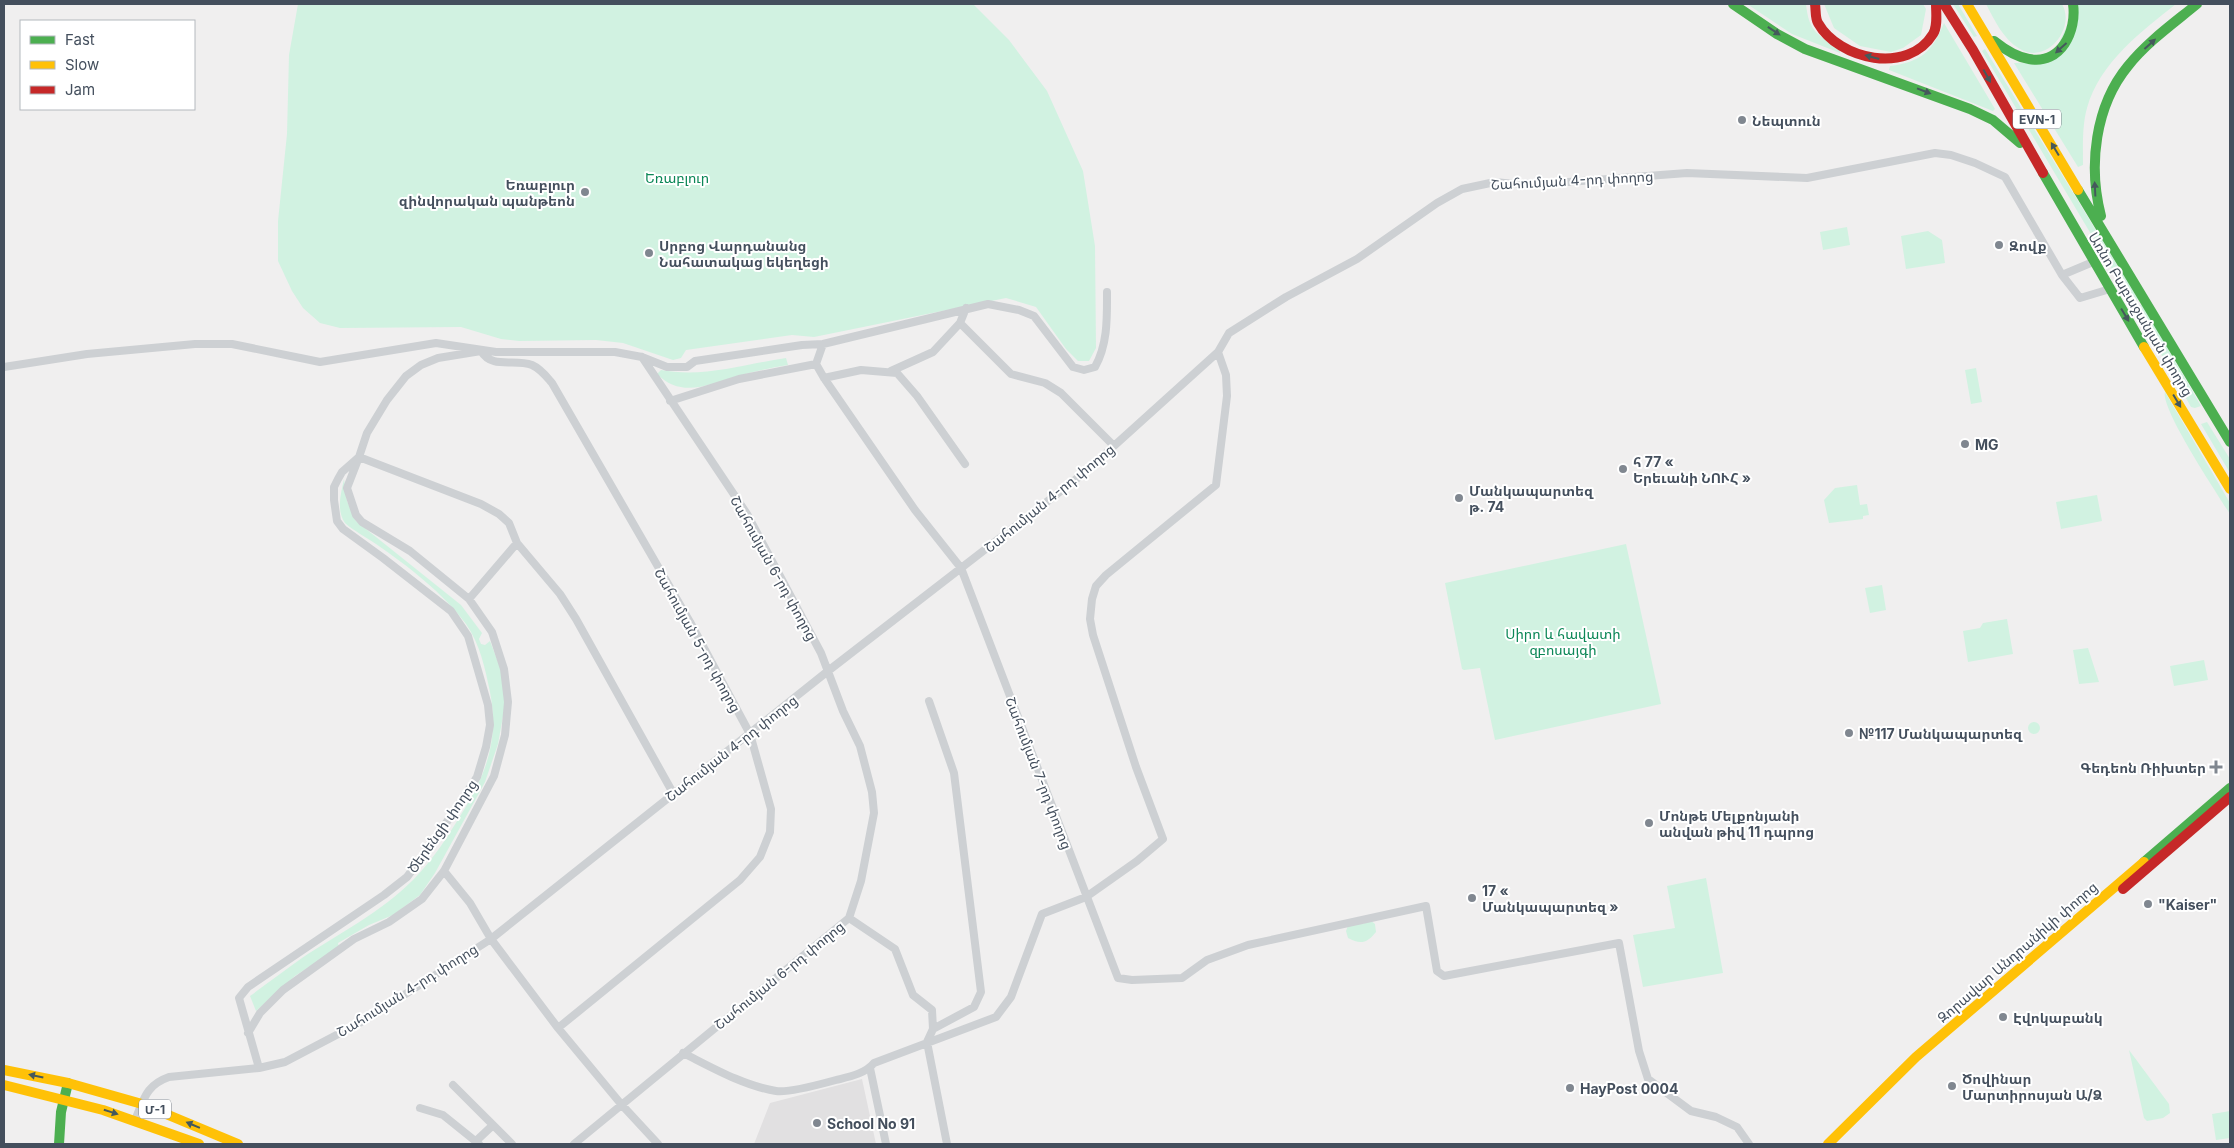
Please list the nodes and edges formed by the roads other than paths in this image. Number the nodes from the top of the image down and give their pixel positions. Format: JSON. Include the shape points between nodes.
{"nodes":[{"id":1,"x":1734,"y":4,"type":"edge"},
{"id":2,"x":1815,"y":4,"type":"edge"},
{"id":3,"x":1936,"y":4,"type":"edge"},
{"id":4,"x":1944,"y":4,"type":"edge"},
{"id":5,"x":1967,"y":4,"type":"edge"},
{"id":6,"x":2073,"y":4,"type":"edge"},
{"id":7,"x":2197,"y":4,"type":"edge"},
{"id":8,"x":1989,"y":39,"type":"junction"},
{"id":9,"x":1973,"y":50,"type":"junction"},
{"id":10,"x":2029,"y":152,"type":"junction"},
{"id":11,"x":2107,"y":236,"type":"junction"},
{"id":12,"x":2093,"y":262,"type":"junction"},
{"id":13,"x":2062,"y":275,"type":"junction"},
{"id":14,"x":2110,"y":289,"type":"junction"},
{"id":15,"x":1107,"y":292,"type":"dead end"},
{"id":16,"x":966,"y":308,"type":"junction"},
{"id":17,"x":960,"y":323,"type":"junction"},
{"id":18,"x":823,"y":344,"type":"junction"},
{"id":19,"x":481,"y":350,"type":"junction"},
{"id":20,"x":1218,"y":352,"type":"junction"},
{"id":21,"x":642,"y":357,"type":"junction"},
{"id":22,"x":816,"y":364,"type":"junction"},
{"id":23,"x":4,"y":367,"type":"edge"},
{"id":24,"x":889,"y":371,"type":"junction"},
{"id":25,"x":824,"y":378,"type":"junction"},
{"id":26,"x":670,"y":402,"type":"junction"},
{"id":27,"x":2190,"y":423,"type":"junction"},
{"id":28,"x":2230,"y":442,"type":"edge"},
{"id":29,"x":1114,"y":446,"type":"junction"},
{"id":30,"x":2230,"y":447,"type":"edge"},
{"id":31,"x":359,"y":457,"type":"junction"},
{"id":32,"x":965,"y":464,"type":"dead end"},
{"id":33,"x":2230,"y":489,"type":"edge"},
{"id":34,"x":517,"y":543,"type":"junction"},
{"id":35,"x":962,"y":568,"type":"junction"},
{"id":36,"x":470,"y":599,"type":"junction"},
{"id":37,"x":828,"y":671,"type":"junction"},
{"id":38,"x":929,"y":701,"type":"dead end"},
{"id":39,"x":750,"y":734,"type":"junction"},
{"id":40,"x":2230,"y":788,"type":"edge"},
{"id":41,"x":674,"y":793,"type":"junction"},
{"id":42,"x":2230,"y":797,"type":"edge"},
{"id":43,"x":444,"y":870,"type":"junction"},
{"id":44,"x":1086,"y":897,"type":"junction"},
{"id":45,"x":849,"y":918,"type":"junction"},
{"id":46,"x":491,"y":939,"type":"junction"},
{"id":47,"x":558,"y":1028,"type":"junction"},
{"id":48,"x":932,"y":1029,"type":"junction"},
{"id":49,"x":248,"y":1032,"type":"junction"},
{"id":50,"x":927,"y":1042,"type":"junction"},
{"id":51,"x":683,"y":1054,"type":"junction"},
{"id":52,"x":259,"y":1068,"type":"junction"},
{"id":53,"x":870,"y":1068,"type":"junction"},
{"id":54,"x":4,"y":1070,"type":"edge"},
{"id":55,"x":68,"y":1083,"type":"junction"},
{"id":56,"x":4,"y":1085,"type":"edge"},
{"id":57,"x":453,"y":1085,"type":"dead end"},
{"id":58,"x":65,"y":1098,"type":"junction"},
{"id":59,"x":142,"y":1104,"type":"junction"},
{"id":60,"x":621,"y":1104,"type":"junction"},
{"id":61,"x":420,"y":1108,"type":"dead end"},
{"id":62,"x":135,"y":1120,"type":"junction"},
{"id":63,"x":492,"y":1126,"type":"junction"},
{"id":64,"x":478,"y":1143,"type":"edge"},
{"id":65,"x":59,"y":1144,"type":"edge"},
{"id":66,"x":200,"y":1144,"type":"edge"},
{"id":67,"x":238,"y":1144,"type":"edge"},
{"id":68,"x":512,"y":1144,"type":"edge"},
{"id":69,"x":574,"y":1144,"type":"edge"},
{"id":70,"x":658,"y":1144,"type":"edge"},
{"id":71,"x":886,"y":1144,"type":"edge"},
{"id":72,"x":947,"y":1144,"type":"edge"},
{"id":73,"x":1749,"y":1144,"type":"edge"},
{"id":74,"x":1828,"y":1144,"type":"edge"},
{"id":75,"x":1834,"y":1144,"type":"edge"}],
"edges":[{"from":1,"to":10,"type":"main road","one_way":true,"via":[[1805,49],[1993,120]]},
{"from":3,"to":2,"type":"main road","one_way":true,"via":[[1933,34],[1922,47],[1904,58],[1884,60],[1845,48],[1827,34],[1817,21]]},
{"from":4,"to":9,"type":"main road","number":"EVN-1"},
{"from":5,"to":8,"type":"main road","number":"EVN-1"},
{"from":6,"to":8,"type":"main road","one_way":true,"via":[[2075,22],[2071,37],[2059,50],[2045,58],[2023,58]]},
{"from":11,"to":7,"type":"main road","one_way":true,"via":[[2094,193],[2100,118],[2107,98],[2128,64]]},
{"from":8,"to":9,"type":"main road"},
{"from":11,"to":8,"type":"main road","number":"EVN-1","one_way":true},
{"from":9,"to":10,"type":"main road","number":"EVN-1","one_way":true},
{"from":10,"to":12,"type":"main road","name":"Առնո Բաբաջանյան փողոց","number":"EVN-1"},
{"from":11,"to":28,"type":"main road","name":"Առնո Բաբաջանյան փողոց","number":"EVN-1"},
{"from":12,"to":13,"type":"street"},
{"from":12,"to":14,"type":"main road","name":"Առնո Բաբաջանյան փողոց","number":"EVN-1"},
{"from":13,"to":14,"type":"street","name":"Շահումյան 4-րդ փողոց","via":[[2080,298]]},
{"from":13,"to":20,"type":"street","name":"Շահումյան 4-րդ փողոց","via":[[2005,177],[1951,155],[1935,153],[1807,178],[1687,173],[1555,183],[1495,182],[1462,189],[1436,202],[1357,258],[1286,297],[1229,334]]},
{"from":14,"to":27,"type":"main road","name":"Առնո Բաբաջանյան փողոց","number":"EVN-1","one_way":true},
{"from":15,"to":16,"type":"street","via":[[1107,328],[1101,357],[1095,367],[1084,370],[1073,367],[1034,316],[998,305]]},
{"from":16,"to":17,"type":"street"},
{"from":16,"to":18,"type":"street"},
{"from":17,"to":24,"type":"street","via":[[933,352]]},
{"from":17,"to":29,"type":"street","via":[[1011,374],[1045,384],[1061,393]]},
{"from":18,"to":21,"type":"street","via":[[696,360],[687,367],[667,367]]},
{"from":18,"to":22,"type":"street"},
{"from":19,"to":21,"type":"street","via":[[600,351]]},
{"from":19,"to":23,"type":"street","via":[[436,343],[320,362],[232,344],[195,344],[114,350]]},
{"from":19,"to":31,"type":"street","name":"Ծերենցի փողոց","via":[[438,358],[406,376],[367,433]]},
{"from":19,"to":39,"type":"street","name":"Շահումյան 5-րդ փողոց","via":[[486,358],[495,362],[532,365],[552,383],[690,622]]},
{"from":20,"to":29,"type":"street","name":"Շահումյան 4-րդ փողոց"},
{"from":20,"to":44,"type":"street","via":[[1226,375],[1227,396],[1216,485],[1106,575],[1096,586],[1092,600],[1090,620],[1099,659],[1163,839]]},
{"from":21,"to":26,"type":"street","name":"Շահումյան 6-րդ փողոց"},
{"from":22,"to":25,"type":"street","name":"Շահումյան 7-րդ փողոց"},
{"from":22,"to":26,"type":"street","via":[[739,379]]},
{"from":24,"to":25,"type":"street","via":[[861,370]]},
{"from":24,"to":32,"type":"street","via":[[898,373],[917,396]]},
{"from":25,"to":35,"type":"street","name":"Շահումյան 7-րդ փողոց","via":[[915,510]]},
{"from":26,"to":37,"type":"street","name":"Շահումյան 6-րդ փողոց","via":[[747,514]]},
{"from":27,"to":30,"type":"main road","via":[[2205,413]]},
{"from":27,"to":33,"type":"main road","name":"Առնո Բաբաջանյան փողոց","number":"EVN-1"},
{"from":29,"to":35,"type":"street","name":"Շահումյան 4-րդ փողոց","via":[[1084,474]]},
{"from":31,"to":34,"type":"street","via":[[487,507],[509,523]]},
{"from":31,"to":36,"type":"street","name":"Ծերենցի փողոց","via":[[347,488],[356,515],[410,551]]},
{"from":31,"to":49,"type":"street","name":"Ծերենցի փողոց","via":[[342,472],[334,487],[337,521],[352,537],[452,611],[468,636],[488,705],[490,726],[486,747],[477,777],[407,876],[248,987],[239,998]]},
{"from":34,"to":36,"type":"street"},
{"from":34,"to":41,"type":"street","via":[[560,594],[576,619]]},
{"from":35,"to":37,"type":"street","name":"Շահումյան 4-րդ փողոց"},
{"from":35,"to":44,"type":"street","name":"Շահումյան 7-րդ փողոց"},
{"from":36,"to":43,"type":"street","name":"Ծերենցի փողոց","via":[[492,632],[504,670],[508,702],[505,735],[494,776]]},
{"from":37,"to":39,"type":"street","name":"Շահումյան 4-րդ փողոց"},
{"from":37,"to":45,"type":"street","name":"Շահումյան 6-րդ փողոց","via":[[860,746],[874,812],[861,882]]},
{"from":38,"to":48,"type":"street","via":[[954,773],[981,992],[974,1007]]},
{"from":39,"to":41,"type":"street","name":"Շահումյան 4-րդ փողոց"},
{"from":39,"to":47,"type":"street","name":"Շահումյան 5-րդ փողոց","via":[[771,809],[770,832],[760,857],[740,880]]},
{"from":40,"to":74,"type":"main road","name":"Զորավար Անդրանիկի փողոց","via":[[1916,1057]]},
{"from":41,"to":46,"type":"street","name":"Շահումյան 4-րդ փողոց"},
{"from":42,"to":75,"type":"main road","name":"Զորավար Անդրանիկի փողոց","via":[[1912,1066]]},
{"from":43,"to":46,"type":"street","name":"Ծերենցի փողոց","via":[[470,903]]},
{"from":43,"to":49,"type":"street","name":"Ծերենցի փողոց","via":[[422,899],[389,922],[354,939],[282,990]]},
{"from":44,"to":50,"type":"street","via":[[1042,914],[1011,997],[996,1017]]},
{"from":44,"to":73,"type":"street","name":"Շահումյան 7-րդ փողոց","via":[[1118,978],[1132,980],[1182,978],[1207,960],[1248,945],[1426,906],[1437,971],[1444,976],[1619,943],[1639,1051],[1648,1079],[1691,1111],[1716,1117],[1737,1128]]},
{"from":45,"to":48,"type":"street","via":[[895,949],[913,995],[932,1010]]},
{"from":45,"to":51,"type":"street","name":"Շահումյան 6-րդ փողոց"},
{"from":46,"to":47,"type":"street","name":"Ծերենցի փողոց"},
{"from":46,"to":52,"type":"street","name":"Շահումյան 4-րդ փողոց","via":[[365,1020],[285,1062]]},
{"from":47,"to":60,"type":"street","name":"Ծերենցի փողոց"},
{"from":48,"to":50,"type":"street"},
{"from":49,"to":52,"type":"street","name":"Ծերենցի փողոց"},
{"from":50,"to":53,"type":"street","via":[[874,1063]]},
{"from":50,"to":72,"type":"street"},
{"from":51,"to":53,"type":"street","via":[[731,1077],[777,1092],[815,1086]]},
{"from":51,"to":60,"type":"street","name":"Շահումյան 6-րդ փողոց"},
{"from":52,"to":59,"type":"street","name":"Շահումյան 4-րդ փողոց","via":[[169,1076],[154,1083]]},
{"from":53,"to":71,"type":"street"},
{"from":55,"to":54,"type":"main road","number":"Մ-1","one_way":true},
{"from":55,"to":58,"type":"main road"},
{"from":55,"to":59,"type":"main road","number":"Մ-1"},
{"from":56,"to":58,"type":"main road","number":"Մ-1"},
{"from":57,"to":63,"type":"street"},
{"from":58,"to":62,"type":"main road","number":"Մ-1","one_way":true},
{"from":58,"to":65,"type":"main road"},
{"from":59,"to":62,"type":"street","name":"Շահումյան 4-րդ փողոց"},
{"from":67,"to":59,"type":"main road","number":"Մ-1","one_way":true},
{"from":60,"to":69,"type":"street","name":"Շահումյան 6-րդ փողոց"},
{"from":60,"to":70,"type":"street","name":"Ծերենցի փողոց"},
{"from":61,"to":64,"type":"street","via":[[443,1115]]},
{"from":62,"to":66,"type":"main road","number":"Մ-1"},
{"from":63,"to":64,"type":"street"},
{"from":63,"to":68,"type":"street"}]}
